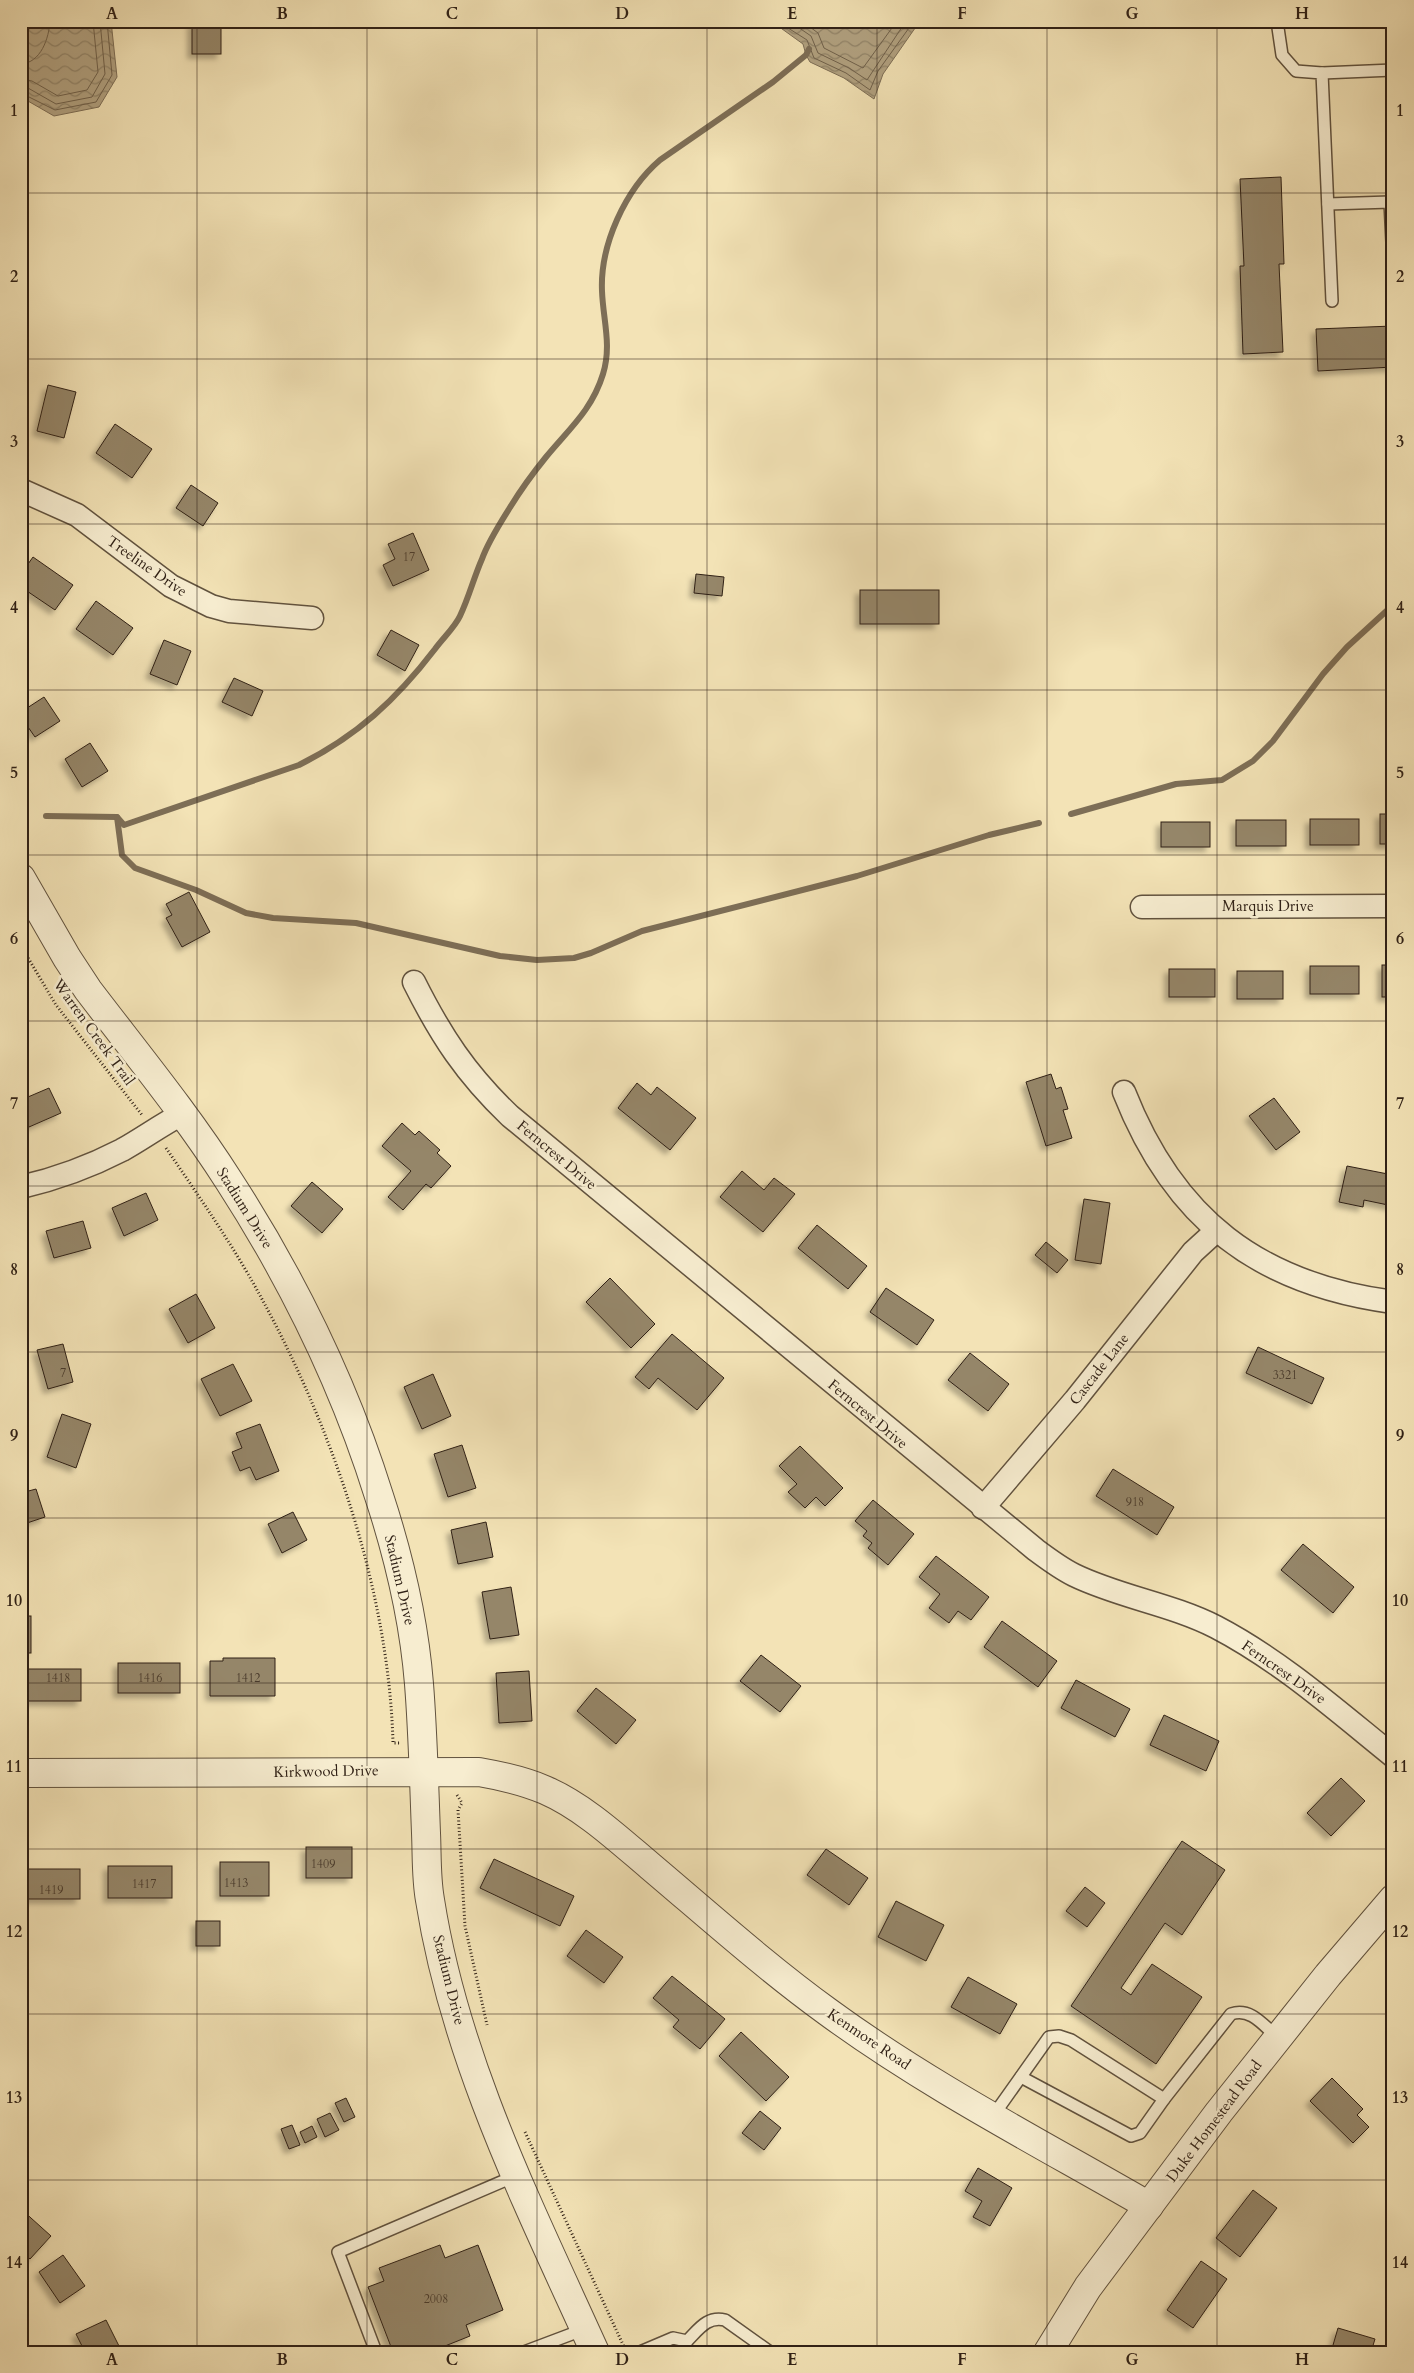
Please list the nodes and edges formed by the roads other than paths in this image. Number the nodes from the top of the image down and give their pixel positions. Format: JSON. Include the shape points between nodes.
{"nodes":[{"id":1,"x":1277,"y":21,"type":"edge"},
{"id":2,"x":1393,"y":70,"type":"edge"},
{"id":3,"x":1322,"y":73,"type":"junction"},
{"id":4,"x":1328,"y":204,"type":"junction"},
{"id":5,"x":1393,"y":262,"type":"edge"},
{"id":6,"x":1332,"y":301,"type":"dead end"},
{"id":7,"x":21,"y":490,"type":"edge"},
{"id":8,"x":312,"y":618,"type":"dead end"},
{"id":9,"x":21,"y":878,"type":"edge"},
{"id":10,"x":1393,"y":906,"type":"edge"},
{"id":11,"x":1142,"y":907,"type":"dead end"},
{"id":12,"x":414,"y":982,"type":"dead end"},
{"id":13,"x":1124,"y":1092,"type":"dead end"},
{"id":14,"x":182,"y":1114,"type":"junction"},
{"id":15,"x":21,"y":1187,"type":"edge"},
{"id":16,"x":1216,"y":1231,"type":"junction"},
{"id":17,"x":1393,"y":1302,"type":"edge"},
{"id":18,"x":983,"y":1508,"type":"junction"},
{"id":19,"x":1393,"y":1756,"type":"edge"},
{"id":20,"x":424,"y":1770,"type":"junction"},
{"id":21,"x":21,"y":1773,"type":"edge"},
{"id":22,"x":614,"y":1836,"type":"joint"},
{"id":23,"x":1393,"y":1899,"type":"edge"},
{"id":24,"x":1278,"y":2038,"type":"junction"},
{"id":25,"x":1021,"y":2077,"type":"junction"},
{"id":26,"x":1164,"y":2099,"type":"junction"},
{"id":27,"x":993,"y":2116,"type":"junction"},
{"id":28,"x":515,"y":2176,"type":"junction"},
{"id":29,"x":1149,"y":2206,"type":"junction"},
{"id":30,"x":590,"y":2340,"type":"edge"},
{"id":31,"x":689,"y":2346,"type":"edge"},
{"id":32,"x":376,"y":2352,"type":"edge"},
{"id":33,"x":524,"y":2352,"type":"edge"},
{"id":34,"x":640,"y":2352,"type":"edge"},
{"id":35,"x":770,"y":2352,"type":"edge"},
{"id":36,"x":1048,"y":2352,"type":"edge"}],
"edges":[{"from":1,"to":3,"type":"lane","via":[[1282,55],[1296,70]]},
{"from":2,"to":3,"type":"lane"},
{"from":3,"to":4,"type":"lane"},
{"from":4,"to":5,"type":"lane","via":[[1390,202]]},
{"from":4,"to":6,"type":"lane"},
{"from":7,"to":8,"type":"street","name":"Treeline Drive","via":[[77,515],[158,577],[211,606],[229,611]]},
{"from":9,"to":14,"type":"street","name":"Stadium Drive","via":[[88,990]]},
{"from":10,"to":11,"type":"street","name":"Marquis Drive"},
{"from":12,"to":18,"type":"street","name":"Ferncrest Drive","via":[[448,1046],[485,1092],[510,1116]]},
{"from":13,"to":16,"type":"street","via":[[1155,1158]]},
{"from":14,"to":15,"type":"street","via":[[123,1149],[82,1168]]},
{"from":14,"to":20,"type":"street","name":"Stadium Drive","via":[[228,1180],[280,1265],[352,1415],[380,1499],[410,1615],[419,1682]]},
{"from":16,"to":17,"type":"street","via":[[1298,1280],[1357,1298]]},
{"from":16,"to":18,"type":"street","name":"Cascade Lane","via":[[1193,1252],[1075,1400]]},
{"from":18,"to":19,"type":"street","name":"Ferncrest Drive","via":[[1074,1575],[1178,1611],[1214,1626],[1260,1652]]},
{"from":20,"to":21,"type":"street","name":"Kirkwood Drive"},
{"from":20,"to":22,"type":"street","name":"Kirkwood Drive","via":[[480,1772],[517,1779],[547,1790],[578,1808]]},
{"from":20,"to":28,"type":"street","name":"Stadium Drive","via":[[429,1896],[442,1960],[482,2095]]},
{"from":22,"to":27,"type":"street","name":"Kenmore Road","via":[[827,2012],[898,2060]]},
{"from":23,"to":24,"type":"street","name":"Duke Homestead Road"},
{"from":24,"to":26,"type":"lane","via":[[1251,2014],[1240,2011],[1231,2014]]},
{"from":24,"to":29,"type":"street","name":"Duke Homestead Road"},
{"from":25,"to":26,"type":"lane","via":[[1131,2136],[1140,2133]]},
{"from":25,"to":26,"type":"lane","via":[[1049,2037],[1059,2036],[1071,2040]]},
{"from":25,"to":27,"type":"lane"},
{"from":27,"to":29,"type":"street","name":"Kenmore Road"},
{"from":28,"to":30,"type":"street","name":"Stadium Drive"},
{"from":28,"to":32,"type":"lane","via":[[338,2252]]},
{"from":29,"to":36,"type":"street","name":"Duke Homestead Road","via":[[1088,2287]]},
{"from":30,"to":33,"type":"lane"},
{"from":31,"to":34,"type":"lane","via":[[674,2338]]},
{"from":31,"to":35,"type":"lane","via":[[710,2319],[717,2318],[725,2320]]}]}
